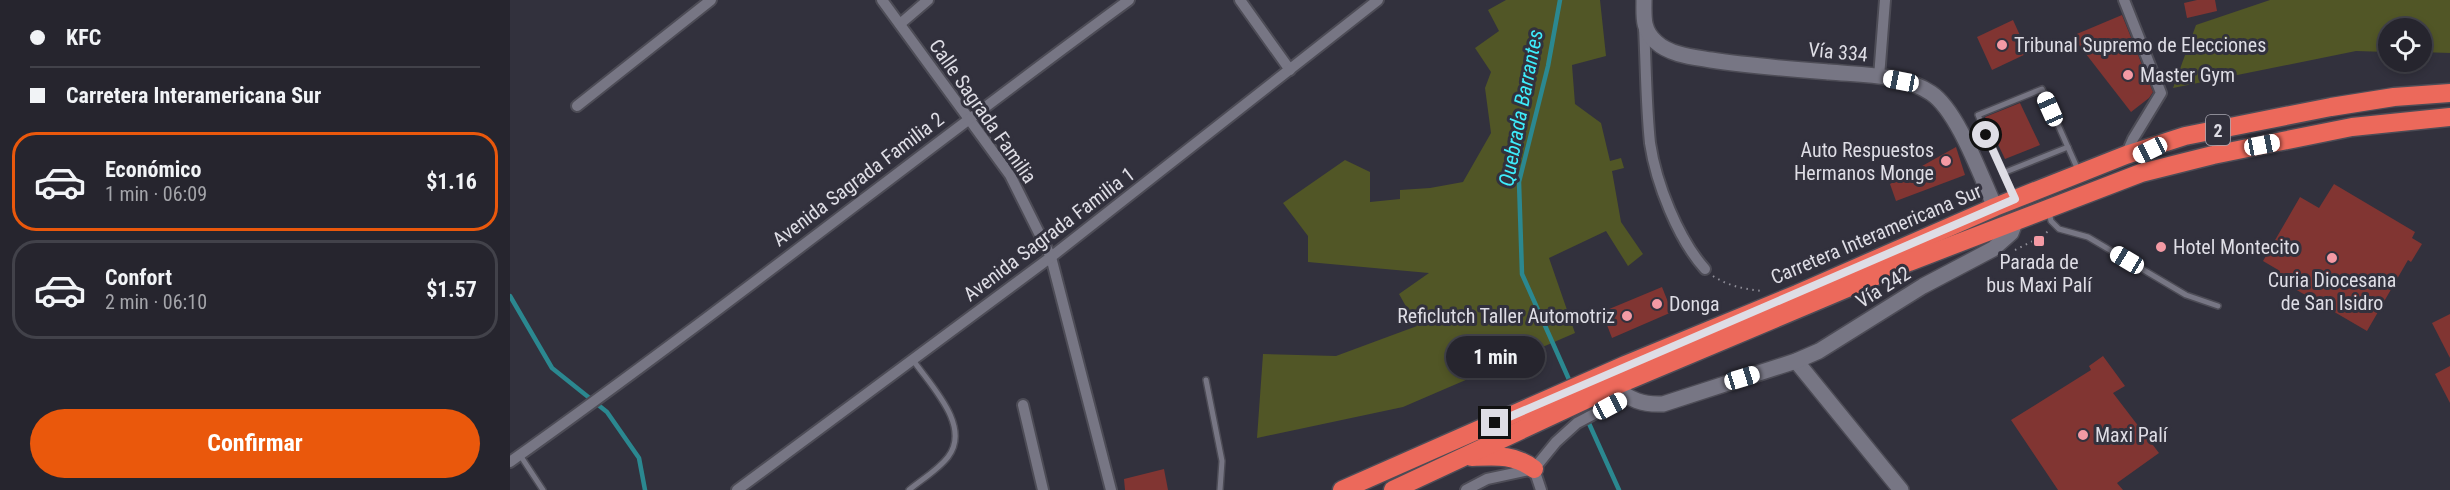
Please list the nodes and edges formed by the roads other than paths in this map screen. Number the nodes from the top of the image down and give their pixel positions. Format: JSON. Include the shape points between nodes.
{"nodes":[{"id":1,"x":711,"y":0,"type":"edge"},
{"id":2,"x":882,"y":0,"type":"edge"},
{"id":3,"x":928,"y":0,"type":"edge"},
{"id":4,"x":1129,"y":0,"type":"edge"},
{"id":5,"x":1240,"y":0,"type":"edge"},
{"id":6,"x":1378,"y":0,"type":"edge"},
{"id":7,"x":1644,"y":0,"type":"edge"},
{"id":8,"x":1885,"y":0,"type":"edge"},
{"id":9,"x":2124,"y":0,"type":"edge"},
{"id":10,"x":1644,"y":23,"type":"junction"},
{"id":11,"x":900,"y":24,"type":"junction"},
{"id":12,"x":1290,"y":70,"type":"junction"},
{"id":13,"x":1879,"y":77,"type":"junction"},
{"id":14,"x":2450,"y":93,"type":"edge"},
{"id":15,"x":577,"y":106,"type":"dead end"},
{"id":16,"x":969,"y":117,"type":"junction"},
{"id":17,"x":2450,"y":117,"type":"edge"},
{"id":18,"x":2171,"y":140,"type":"junction"},
{"id":19,"x":2068,"y":147,"type":"junction"},
{"id":20,"x":2126,"y":155,"type":"junction"},
{"id":21,"x":2003,"y":173,"type":"junction"},
{"id":22,"x":2079,"y":173,"type":"junction"},
{"id":23,"x":2015,"y":199,"type":"junction"},
{"id":24,"x":1995,"y":207,"type":"junction"},
{"id":25,"x":2038,"y":216,"type":"junction"},
{"id":26,"x":1941,"y":250,"type":"junction"},
{"id":27,"x":1051,"y":257,"type":"junction"},
{"id":28,"x":1705,"y":269,"type":"road end"},
{"id":29,"x":2218,"y":306,"type":"dead end"},
{"id":30,"x":913,"y":360,"type":"junction"},
{"id":31,"x":1796,"y":361,"type":"junction"},
{"id":32,"x":1625,"y":365,"type":"junction"},
{"id":33,"x":1206,"y":380,"type":"dead end"},
{"id":34,"x":1621,"y":391,"type":"junction"},
{"id":35,"x":1023,"y":405,"type":"dead end"},
{"id":36,"x":520,"y":454,"type":"junction"},
{"id":37,"x":1464,"y":458,"type":"junction"},
{"id":38,"x":510,"y":462,"type":"edge"},
{"id":39,"x":1534,"y":469,"type":"junction"},
{"id":40,"x":543,"y":490,"type":"edge"},
{"id":41,"x":737,"y":490,"type":"edge"},
{"id":42,"x":909,"y":490,"type":"edge"},
{"id":43,"x":1043,"y":490,"type":"edge"},
{"id":44,"x":1111,"y":490,"type":"edge"},
{"id":45,"x":1220,"y":490,"type":"edge"},
{"id":46,"x":1342,"y":490,"type":"edge"},
{"id":47,"x":1393,"y":490,"type":"edge"},
{"id":48,"x":1466,"y":490,"type":"edge"},
{"id":49,"x":1540,"y":490,"type":"edge"},
{"id":50,"x":1901,"y":490,"type":"edge"}],
"edges":[{"from":1,"to":15,"type":"street"},
{"from":2,"to":11,"type":"street","name":"Calle Sagrada Familia"},
{"from":3,"to":11,"type":"street"},
{"from":4,"to":16,"type":"street","name":"Avenida Sagrada Familia 2"},
{"from":5,"to":12,"type":"street"},
{"from":6,"to":12,"type":"street","name":"Avenida Sagrada Familia 1"},
{"from":7,"to":10,"type":"main road"},
{"from":8,"to":13,"type":"street"},
{"from":9,"to":20,"type":"street","via":[[2161,93]]},
{"from":10,"to":13,"type":"main road","name":"Vía 334","via":[[1656,42],[1691,57]]},
{"from":10,"to":28,"type":"street","via":[[1651,144],[1678,229]]},
{"from":11,"to":16,"type":"street","name":"Calle Sagrada Familia"},
{"from":12,"to":27,"type":"street","name":"Avenida Sagrada Familia 1"},
{"from":13,"to":24,"type":"main road","name":"Vía 334","via":[[1918,86],[1938,98],[1963,138]]},
{"from":14,"to":18,"type":"highway","name":"Carretera Interamericana Sur","number":"2","via":[[2341,105]]},
{"from":16,"to":27,"type":"street","name":"Calle Sagrada Familia","via":[[1010,175]]},
{"from":16,"to":36,"type":"street","name":"Avenida Sagrada Familia 2"},
{"from":17,"to":25,"type":"highway","name":"Carretera Interamericana Sur","number":"2","via":[[2352,127],[2213,155],[2141,173]]},
{"from":18,"to":20,"type":"highway","name":"Carretera Interamericana Sur","number":"2"},
{"from":18,"to":25,"type":"highway","via":[[2059,196]]},
{"from":19,"to":21,"type":"lane"},
{"from":19,"to":21,"type":"lane","via":[[2042,89],[1978,116]]},
{"from":19,"to":22,"type":"lane"},
{"from":20,"to":22,"type":"highway","name":"Carretera Interamericana Sur","number":"2"},
{"from":21,"to":23,"type":"lane"},
{"from":22,"to":23,"type":"highway","name":"Carretera Interamericana Sur","number":"2"},
{"from":23,"to":24,"type":"highway","name":"Carretera Interamericana Sur","number":"2"},
{"from":24,"to":25,"type":"highway"},
{"from":24,"to":26,"type":"highway","via":[[1961,238]]},
{"from":24,"to":32,"type":"highway","name":"Carretera Interamericana Sur","number":"2"},
{"from":25,"to":26,"type":"highway","name":"Carretera Interamericana Sur","number":"2"},
{"from":25,"to":29,"type":"lane","via":[[2059,229],[2088,237],[2186,295]]},
{"from":25,"to":31,"type":"main road","name":"Vía 242","via":[[2011,233],[2000,251],[1923,286],[1819,351]]},
{"from":26,"to":34,"type":"highway","name":"Carretera Interamericana Sur","number":"2"},
{"from":27,"to":30,"type":"street","name":"Avenida Sagrada Familia 1"},
{"from":27,"to":44,"type":"street","name":"Calle Sagrada Familia"},
{"from":30,"to":41,"type":"street","name":"Avenida Sagrada Familia 1"},
{"from":30,"to":42,"type":"lane","via":[[953,418],[956,433],[947,458]]},
{"from":31,"to":34,"type":"main road","name":"Vía 242","via":[[1663,404],[1648,405]]},
{"from":31,"to":50,"type":"main road"},
{"from":32,"to":34,"type":"main road","via":[[1615,378]]},
{"from":32,"to":46,"type":"highway","name":"Carretera Interamericana Sur","number":"2"},
{"from":33,"to":45,"type":"lane","via":[[1222,461]]},
{"from":34,"to":37,"type":"highway","name":"Carretera Interamericana Sur","number":"2"},
{"from":34,"to":39,"type":"street","via":[[1577,423]]},
{"from":35,"to":43,"type":"street"},
{"from":36,"to":38,"type":"street","name":"Avenida Sagrada Familia 2"},
{"from":36,"to":40,"type":"lane"},
{"from":37,"to":39,"type":"highway","via":[[1501,456],[1523,460]]},
{"from":37,"to":47,"type":"highway","name":"Carretera Interamericana Sur","number":"2"},
{"from":39,"to":48,"type":"street","via":[[1487,479]]},
{"from":39,"to":49,"type":"street"}]}
